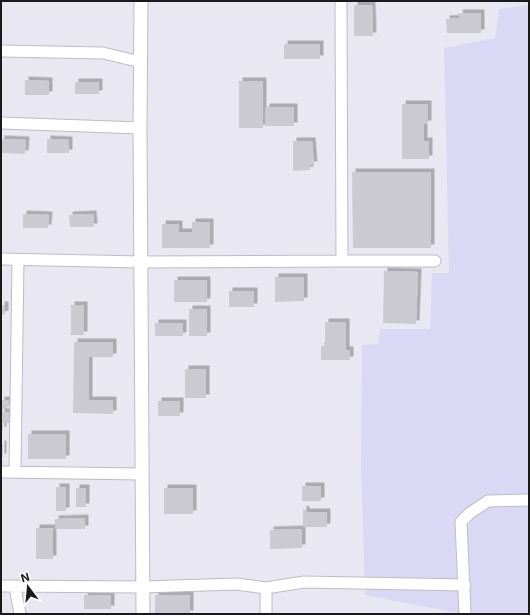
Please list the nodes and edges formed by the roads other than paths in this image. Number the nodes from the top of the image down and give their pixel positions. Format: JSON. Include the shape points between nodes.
{"nodes":[{"id":1,"x":141,"y":1,"type":"edge"},
{"id":2,"x":341,"y":1,"type":"edge"},
{"id":3,"x":1,"y":51,"type":"edge"},
{"id":4,"x":140,"y":62,"type":"junction"},
{"id":5,"x":1,"y":123,"type":"edge"},
{"id":6,"x":140,"y":128,"type":"junction"},
{"id":7,"x":1,"y":259,"type":"edge"},
{"id":8,"x":18,"y":260,"type":"junction"},
{"id":9,"x":342,"y":261,"type":"junction"},
{"id":10,"x":435,"y":261,"type":"dead end"},
{"id":11,"x":142,"y":262,"type":"junction"},
{"id":12,"x":1,"y":472,"type":"edge"},
{"id":13,"x":15,"y":472,"type":"junction"},
{"id":14,"x":142,"y":474,"type":"junction"},
{"id":15,"x":529,"y":500,"type":"edge"},
{"id":16,"x":465,"y":585,"type":"junction"},
{"id":17,"x":1,"y":586,"type":"edge"},
{"id":18,"x":15,"y":586,"type":"junction"},
{"id":19,"x":143,"y":587,"type":"junction"},
{"id":20,"x":266,"y":588,"type":"junction"},
{"id":21,"x":20,"y":614,"type":"edge"},
{"id":22,"x":143,"y":614,"type":"edge"},
{"id":23,"x":266,"y":614,"type":"edge"},
{"id":24,"x":464,"y":614,"type":"edge"}],
"edges":[{"from":1,"to":4,"type":"street"},
{"from":2,"to":9,"type":"street"},
{"from":3,"to":4,"type":"street","via":[[103,53]]},
{"from":4,"to":6,"type":"street"},
{"from":5,"to":6,"type":"street"},
{"from":6,"to":11,"type":"street"},
{"from":7,"to":8,"type":"street"},
{"from":8,"to":11,"type":"street"},
{"from":8,"to":13,"type":"street"},
{"from":9,"to":10,"type":"street"},
{"from":9,"to":11,"type":"street"},
{"from":11,"to":14,"type":"street"},
{"from":12,"to":13,"type":"street"},
{"from":13,"to":14,"type":"street"},
{"from":14,"to":19,"type":"street"},
{"from":15,"to":16,"type":"street","via":[[488,501],[470,512],[461,522]]},
{"from":16,"to":20,"type":"street","via":[[304,582]]},
{"from":16,"to":24,"type":"street"},
{"from":17,"to":18,"type":"street"},
{"from":18,"to":19,"type":"street"},
{"from":18,"to":21,"type":"street"},
{"from":19,"to":20,"type":"street","via":[[236,584]]},
{"from":19,"to":22,"type":"street"},
{"from":20,"to":23,"type":"street"}]}
